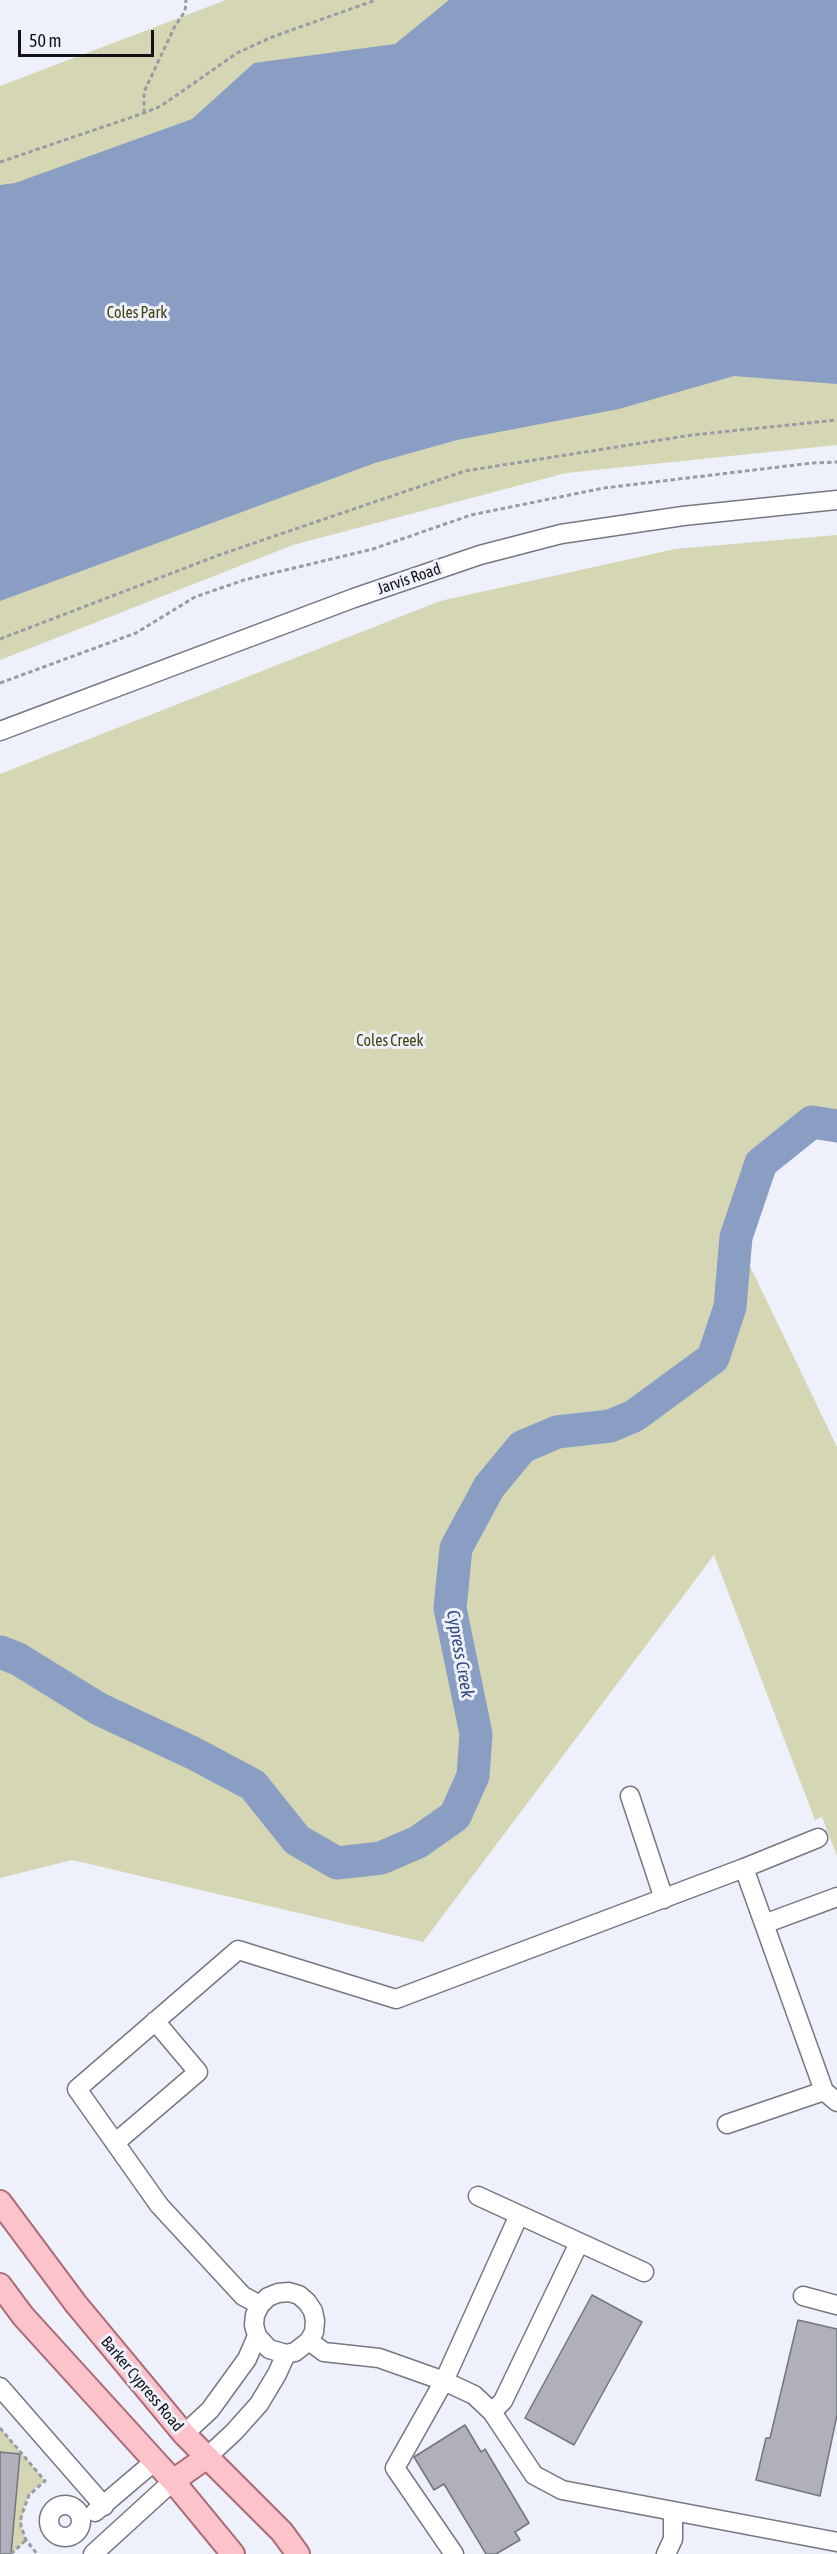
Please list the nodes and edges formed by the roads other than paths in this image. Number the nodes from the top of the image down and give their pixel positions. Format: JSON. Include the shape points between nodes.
{"nodes":[{"id":1,"x":837,"y":500,"type":"edge"},
{"id":2,"x":0,"y":732,"type":"edge"},
{"id":3,"x":630,"y":1796,"type":"dead end"},
{"id":4,"x":818,"y":1838,"type":"dead end"},
{"id":5,"x":744,"y":1868,"type":"junction"},
{"id":6,"x":837,"y":1897,"type":"edge"},
{"id":7,"x":664,"y":1899,"type":"junction"},
{"id":8,"x":764,"y":1924,"type":"junction"},
{"id":9,"x":155,"y":2021,"type":"junction"},
{"id":10,"x":831,"y":2096,"type":"edge"},
{"id":11,"x":727,"y":2124,"type":"dead end"},
{"id":12,"x":115,"y":2143,"type":"junction"},
{"id":13,"x":478,"y":2196,"type":"dead end"},
{"id":14,"x":0,"y":2202,"type":"edge"},
{"id":15,"x":519,"y":2215,"type":"junction"},
{"id":16,"x":579,"y":2243,"type":"junction"},
{"id":17,"x":644,"y":2272,"type":"dead end"},
{"id":18,"x":0,"y":2285,"type":"edge"},
{"id":19,"x":802,"y":2296,"type":"dead end"},
{"id":20,"x":260,"y":2305,"type":"junction"},
{"id":21,"x":837,"y":2305,"type":"edge"},
{"id":22,"x":257,"y":2336,"type":"junction"},
{"id":23,"x":309,"y":2342,"type":"junction"},
{"id":24,"x":286,"y":2354,"type":"junction"},
{"id":25,"x":444,"y":2381,"type":"junction"},
{"id":26,"x":0,"y":2387,"type":"edge"},
{"id":27,"x":492,"y":2412,"type":"junction"},
{"id":28,"x":184,"y":2434,"type":"junction"},
{"id":29,"x":207,"y":2457,"type":"junction"},
{"id":30,"x":155,"y":2461,"type":"junction"},
{"id":31,"x":173,"y":2481,"type":"junction"},
{"id":32,"x":104,"y":2506,"type":"junction"},
{"id":33,"x":673,"y":2511,"type":"junction"},
{"id":34,"x":837,"y":2542,"type":"edge"},
{"id":35,"x":99,"y":2552,"type":"edge"},
{"id":36,"x":233,"y":2554,"type":"edge"},
{"id":37,"x":298,"y":2554,"type":"edge"},
{"id":38,"x":454,"y":2554,"type":"edge"},
{"id":39,"x":666,"y":2554,"type":"edge"}],
"edges":[{"from":1,"to":2,"type":"street","name":"Jarvis Road","via":[[561,534],[480,555],[354,598]]},
{"from":3,"to":7,"type":"street"},
{"from":4,"to":5,"type":"street"},
{"from":5,"to":7,"type":"street"},
{"from":5,"to":8,"type":"street"},
{"from":6,"to":8,"type":"street"},
{"from":7,"to":9,"type":"street","via":[[396,1998],[238,1950]]},
{"from":8,"to":10,"type":"street"},
{"from":9,"to":12,"type":"street","via":[[77,2089]]},
{"from":9,"to":12,"type":"street","via":[[198,2072]]},
{"from":10,"to":11,"type":"street"},
{"from":12,"to":20,"type":"street","via":[[159,2205],[243,2296]]},
{"from":13,"to":15,"type":"street"},
{"from":14,"to":28,"type":"main road","name":"Barker Cypress Road","via":[[76,2304]]},
{"from":15,"to":16,"type":"street"},
{"from":15,"to":25,"type":"street"},
{"from":16,"to":17,"type":"street"},
{"from":16,"to":27,"type":"street","via":[[503,2401]]},
{"from":18,"to":30,"type":"main road","via":[[23,2316]]},
{"from":19,"to":21,"type":"street"},
{"from":20,"to":22,"type":"street","via":[[255,2314]]},
{"from":20,"to":23,"type":"street","via":[[278,2293],[299,2295],[313,2311],[315,2321]]},
{"from":22,"to":24,"type":"street","via":[[269,2349]]},
{"from":22,"to":28,"type":"street","via":[[235,2379]]},
{"from":23,"to":24,"type":"street"},
{"from":23,"to":25,"type":"street","via":[[324,2352],[379,2358]]},
{"from":24,"to":29,"type":"street","via":[[260,2404]]},
{"from":25,"to":27,"type":"street","via":[[474,2395]]},
{"from":25,"to":38,"type":"street","via":[[395,2468]]},
{"from":26,"to":32,"type":"street"},
{"from":27,"to":33,"type":"street","via":[[534,2475],[552,2485]]},
{"from":28,"to":29,"type":"main road","name":"Barker Cypress Road"},
{"from":28,"to":30,"type":"main road"},
{"from":29,"to":31,"type":"main road"},
{"from":29,"to":37,"type":"main road","name":"Barker Cypress Road","via":[[282,2532]]},
{"from":30,"to":31,"type":"main road"},
{"from":30,"to":32,"type":"street"},
{"from":31,"to":35,"type":"street"},
{"from":31,"to":36,"type":"main road"},
{"from":32,"to":35,"type":"street","via":[[80,2524]]},
{"from":33,"to":34,"type":"street"},
{"from":33,"to":39,"type":"street","via":[[673,2539]]}]}
